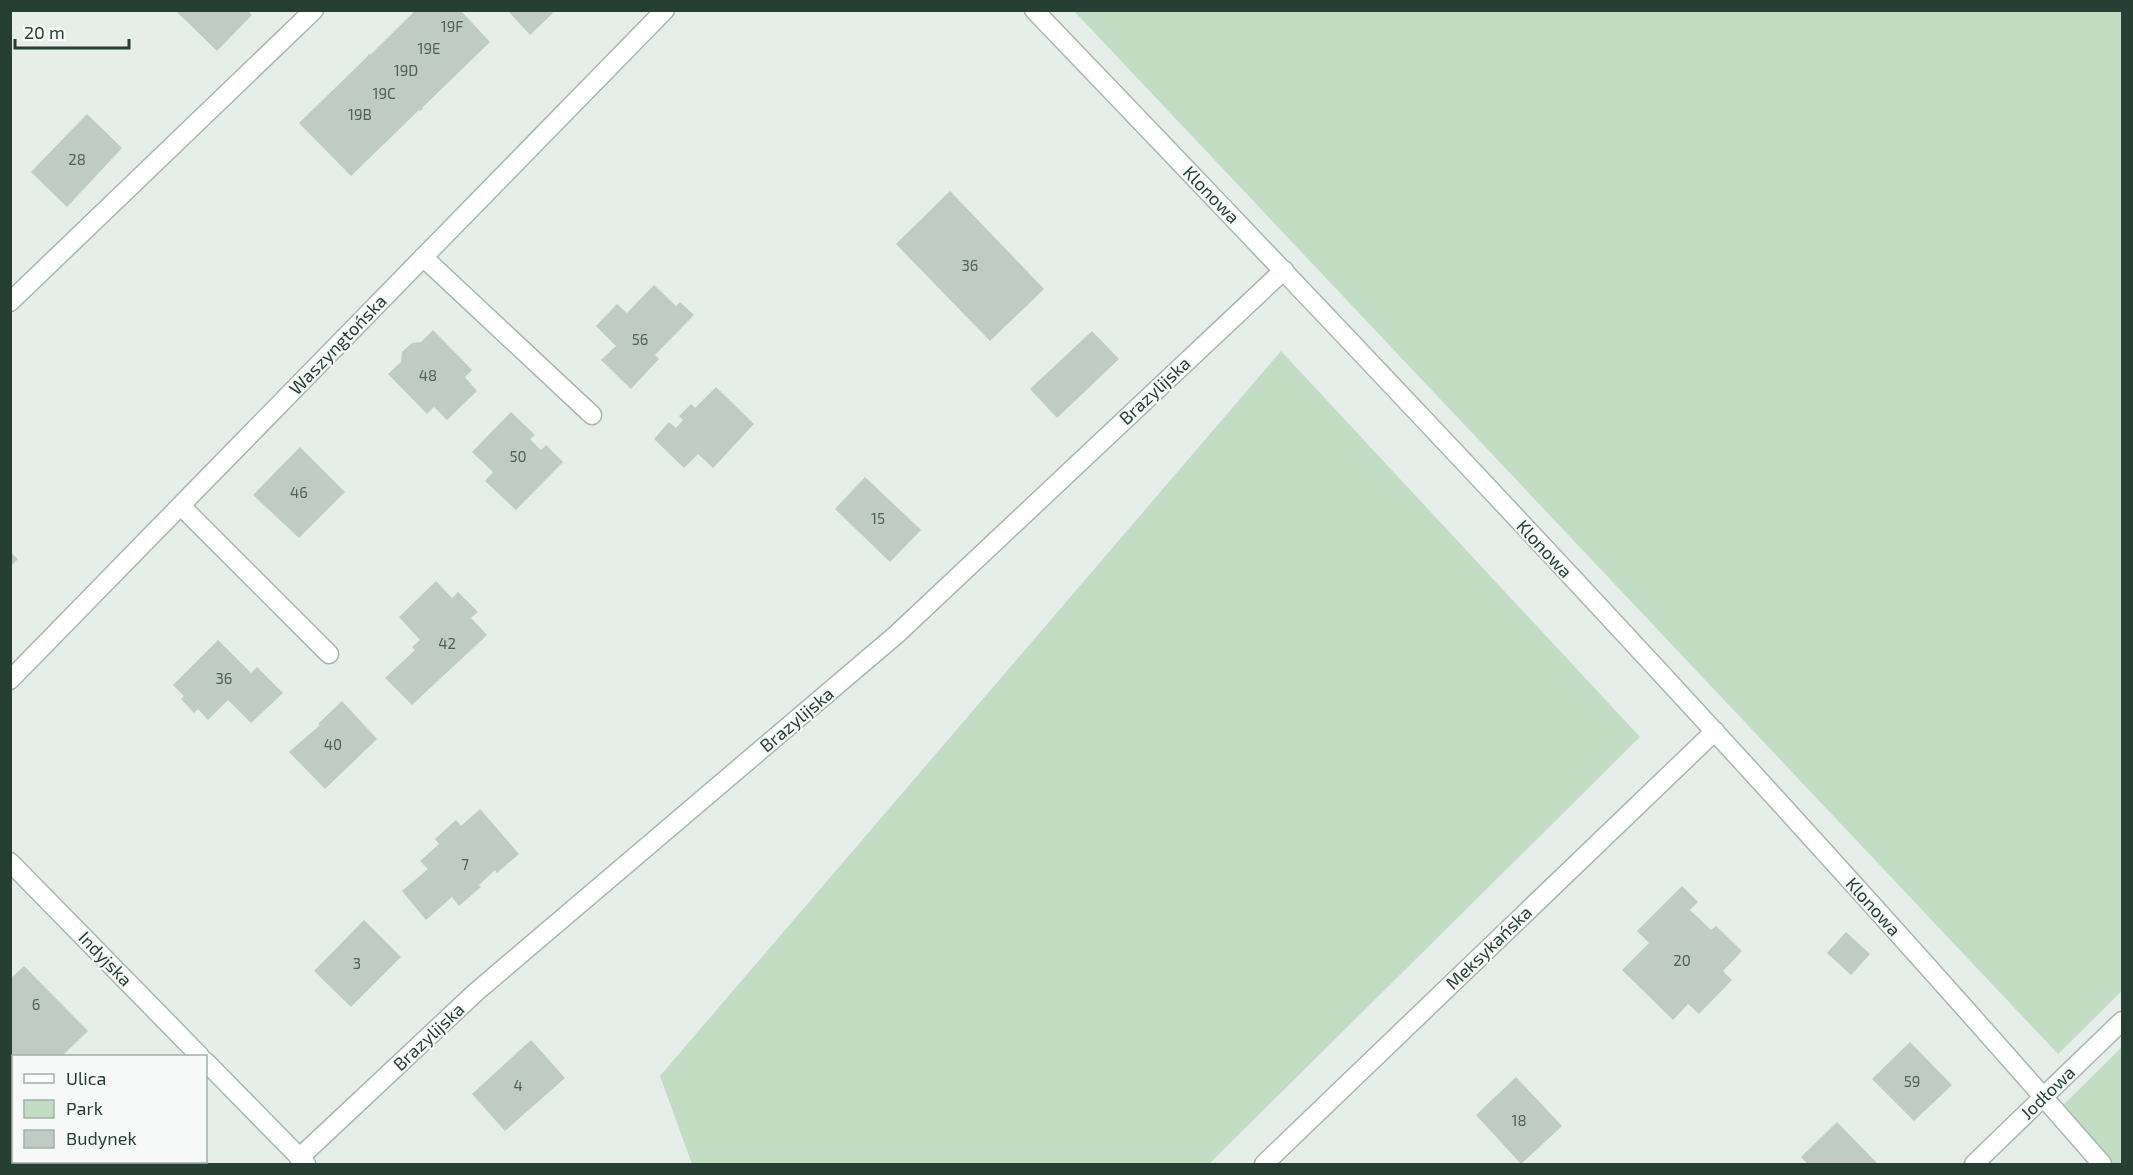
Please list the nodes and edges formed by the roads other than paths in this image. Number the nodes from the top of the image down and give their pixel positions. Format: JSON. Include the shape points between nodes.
{"nodes":[{"id":1,"x":314,"y":10,"type":"edge"},
{"id":2,"x":665,"y":10,"type":"edge"},
{"id":3,"x":1034,"y":10,"type":"edge"},
{"id":4,"x":423,"y":257,"type":"junction"},
{"id":5,"x":1284,"y":270,"type":"junction"},
{"id":6,"x":10,"y":302,"type":"edge"},
{"id":7,"x":592,"y":415,"type":"dead end"},
{"id":8,"x":181,"y":506,"type":"junction"},
{"id":9,"x":329,"y":654,"type":"dead end"},
{"id":10,"x":10,"y":680,"type":"edge"},
{"id":11,"x":1715,"y":731,"type":"junction"},
{"id":12,"x":10,"y":862,"type":"edge"},
{"id":13,"x":2122,"y":1021,"type":"edge"},
{"id":14,"x":199,"y":1055,"type":"edge"},
{"id":15,"x":207,"y":1063,"type":"edge"},
{"id":16,"x":2043,"y":1097,"type":"junction"},
{"id":17,"x":303,"y":1161,"type":"edge"},
{"id":18,"x":1264,"y":1164,"type":"edge"},
{"id":19,"x":1974,"y":1164,"type":"edge"},
{"id":20,"x":2103,"y":1164,"type":"edge"}],
"edges":[{"from":1,"to":6,"type":"street"},
{"from":2,"to":4,"type":"street","name":"Waszyngtońska"},
{"from":3,"to":5,"type":"street","name":"Klonowa"},
{"from":4,"to":7,"type":"street"},
{"from":4,"to":8,"type":"street","name":"Waszyngtońska"},
{"from":5,"to":11,"type":"street","name":"Klonowa"},
{"from":5,"to":17,"type":"street","name":"Brazylijska","via":[[897,634],[476,992]]},
{"from":8,"to":9,"type":"street"},
{"from":8,"to":10,"type":"street","name":"Waszyngtońska"},
{"from":11,"to":16,"type":"street","name":"Klonowa"},
{"from":11,"to":18,"type":"street","name":"Meksykańska"},
{"from":12,"to":14,"type":"street","name":"Indyjska"},
{"from":13,"to":16,"type":"street","name":"Jodłowa"},
{"from":15,"to":17,"type":"street"},
{"from":16,"to":19,"type":"street","name":"Jodłowa"},
{"from":16,"to":20,"type":"street","name":"Klonowa"}]}
